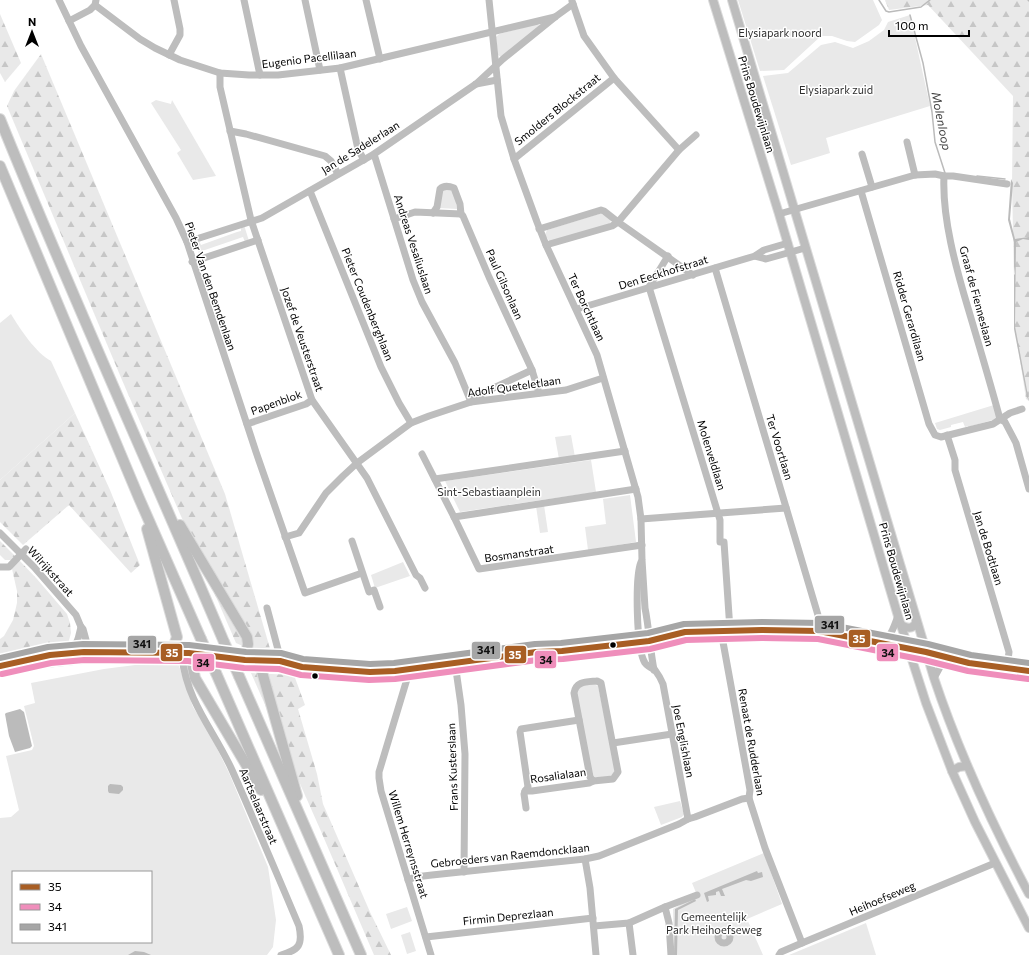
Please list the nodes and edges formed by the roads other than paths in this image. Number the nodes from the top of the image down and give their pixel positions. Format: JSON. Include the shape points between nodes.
{"nodes":[{"id":1,"x":59,"y":0,"type":"edge"},
{"id":2,"x":174,"y":0,"type":"edge"},
{"id":3,"x":244,"y":0,"type":"edge"},
{"id":4,"x":305,"y":0,"type":"edge"},
{"id":5,"x":366,"y":0,"type":"edge"},
{"id":6,"x":489,"y":0,"type":"edge"},
{"id":7,"x":714,"y":0,"type":"edge"},
{"id":8,"x":732,"y":0,"type":"edge"},
{"id":9,"x":572,"y":2,"type":"edge"},
{"id":10,"x":96,"y":3,"type":"edge"},
{"id":11,"x":555,"y":17,"type":"junction"},
{"id":12,"x":69,"y":21,"type":"junction"},
{"id":13,"x":492,"y":32,"type":"junction"},
{"id":14,"x":169,"y":55,"type":"junction"},
{"id":15,"x":380,"y":59,"type":"junction"},
{"id":16,"x":496,"y":67,"type":"junction"},
{"id":17,"x":340,"y":68,"type":"junction"},
{"id":18,"x":320,"y":70,"type":"junction"},
{"id":19,"x":220,"y":73,"type":"junction"},
{"id":20,"x":260,"y":75,"type":"junction"},
{"id":21,"x":614,"y":78,"type":"junction"},
{"id":22,"x":497,"y":80,"type":"junction"},
{"id":23,"x":476,"y":84,"type":"junction"},
{"id":24,"x":0,"y":119,"type":"edge"},
{"id":25,"x":230,"y":131,"type":"junction"},
{"id":26,"x":696,"y":135,"type":"dead end"},
{"id":27,"x":907,"y":142,"type":"dead end"},
{"id":28,"x":679,"y":150,"type":"junction"},
{"id":29,"x":374,"y":154,"type":"junction"},
{"id":30,"x":862,"y":154,"type":"dead end"},
{"id":31,"x":514,"y":158,"type":"junction"},
{"id":32,"x":364,"y":160,"type":"junction"},
{"id":33,"x":0,"y":166,"type":"edge"},
{"id":34,"x":338,"y":174,"type":"junction"},
{"id":35,"x":915,"y":174,"type":"junction"},
{"id":36,"x":944,"y":176,"type":"junction"},
{"id":37,"x":1007,"y":184,"type":"dead end"},
{"id":38,"x":872,"y":187,"type":"junction"},
{"id":39,"x":310,"y":191,"type":"junction"},
{"id":40,"x":861,"y":191,"type":"junction"},
{"id":41,"x":795,"y":209,"type":"junction"},
{"id":42,"x":433,"y":213,"type":"junction"},
{"id":43,"x":461,"y":214,"type":"junction"},
{"id":44,"x":779,"y":214,"type":"junction"},
{"id":45,"x":394,"y":219,"type":"junction"},
{"id":46,"x":251,"y":220,"type":"junction"},
{"id":47,"x":618,"y":222,"type":"junction"},
{"id":48,"x":540,"y":229,"type":"junction"},
{"id":49,"x":258,"y":240,"type":"junction"},
{"id":50,"x":186,"y":242,"type":"junction"},
{"id":51,"x":788,"y":244,"type":"junction"},
{"id":52,"x":546,"y":246,"type":"junction"},
{"id":53,"x":805,"y":248,"type":"junction"},
{"id":54,"x":789,"y":253,"type":"junction"},
{"id":55,"x":668,"y":256,"type":"junction"},
{"id":56,"x":755,"y":256,"type":"junction"},
{"id":57,"x":192,"y":262,"type":"junction"},
{"id":58,"x":715,"y":268,"type":"junction"},
{"id":59,"x":693,"y":275,"type":"junction"},
{"id":60,"x":649,"y":287,"type":"junction"},
{"id":61,"x":576,"y":309,"type":"junction"},
{"id":62,"x":532,"y":370,"type":"junction"},
{"id":63,"x":603,"y":378,"type":"junction"},
{"id":64,"x":539,"y":394,"type":"junction"},
{"id":65,"x":312,"y":400,"type":"junction"},
{"id":66,"x":471,"y":402,"type":"junction"},
{"id":67,"x":1022,"y":409,"type":"dead end"},
{"id":68,"x":1000,"y":419,"type":"junction"},
{"id":69,"x":247,"y":424,"type":"junction"},
{"id":70,"x":411,"y":424,"type":"junction"},
{"id":71,"x":947,"y":435,"type":"junction"},
{"id":72,"x":625,"y":451,"type":"junction"},
{"id":73,"x":422,"y":454,"type":"dead end"},
{"id":74,"x":357,"y":463,"type":"junction"},
{"id":75,"x":435,"y":479,"type":"junction"},
{"id":76,"x":636,"y":489,"type":"junction"},
{"id":77,"x":1029,"y":489,"type":"edge"},
{"id":78,"x":139,"y":498,"type":"junction"},
{"id":79,"x":786,"y":508,"type":"junction"},
{"id":80,"x":168,"y":510,"type":"junction"},
{"id":81,"x":718,"y":514,"type":"junction"},
{"id":82,"x":454,"y":516,"type":"junction"},
{"id":83,"x":641,"y":519,"type":"junction"},
{"id":84,"x":0,"y":533,"type":"edge"},
{"id":85,"x":285,"y":536,"type":"junction"},
{"id":86,"x":352,"y":541,"type":"dead end"},
{"id":87,"x":642,"y":545,"type":"junction"},
{"id":88,"x":24,"y":552,"type":"junction"},
{"id":89,"x":642,"y":560,"type":"junction"},
{"id":90,"x":0,"y":567,"type":"edge"},
{"id":91,"x":362,"y":572,"type":"junction"},
{"id":92,"x":425,"y":588,"type":"dead end"},
{"id":93,"x":380,"y":607,"type":"dead end"},
{"id":94,"x":267,"y":608,"type":"dead end"},
{"id":95,"x":898,"y":616,"type":"junction"},
{"id":96,"x":916,"y":620,"type":"junction"},
{"id":97,"x":901,"y":625,"type":"junction"},
{"id":98,"x":81,"y":626,"type":"junction"},
{"id":99,"x":730,"y":630,"type":"junction"},
{"id":100,"x":721,"y":631,"type":"junction"},
{"id":101,"x":823,"y":632,"type":"junction"},
{"id":102,"x":638,"y":634,"type":"junction"},
{"id":103,"x":649,"y":637,"type":"junction"},
{"id":104,"x":86,"y":640,"type":"junction"},
{"id":105,"x":640,"y":642,"type":"junction"},
{"id":106,"x":880,"y":643,"type":"junction"},
{"id":107,"x":909,"y":648,"type":"junction"},
{"id":108,"x":84,"y":652,"type":"junction"},
{"id":109,"x":101,"y":652,"type":"junction"},
{"id":110,"x":536,"y":652,"type":"junction"},
{"id":111,"x":926,"y":652,"type":"junction"},
{"id":112,"x":72,"y":653,"type":"junction"},
{"id":113,"x":165,"y":653,"type":"junction"},
{"id":114,"x":187,"y":656,"type":"junction"},
{"id":115,"x":950,"y":657,"type":"junction"},
{"id":116,"x":245,"y":660,"type":"junction"},
{"id":117,"x":259,"y":661,"type":"junction"},
{"id":118,"x":280,"y":663,"type":"junction"},
{"id":119,"x":455,"y":663,"type":"junction"},
{"id":120,"x":51,"y":664,"type":"junction"},
{"id":121,"x":0,"y":666,"type":"edge"},
{"id":122,"x":408,"y":668,"type":"junction"},
{"id":123,"x":1007,"y":668,"type":"junction"},
{"id":124,"x":654,"y":670,"type":"junction"},
{"id":125,"x":1029,"y":671,"type":"edge"},
{"id":126,"x":0,"y":673,"type":"edge"},
{"id":127,"x":934,"y":678,"type":"junction"},
{"id":128,"x":579,"y":720,"type":"junction"},
{"id":129,"x":672,"y":734,"type":"junction"},
{"id":130,"x":613,"y":743,"type":"junction"},
{"id":131,"x":967,"y":766,"type":"junction"},
{"id":132,"x":952,"y":771,"type":"junction"},
{"id":133,"x":593,"y":781,"type":"junction"},
{"id":134,"x":525,"y":791,"type":"junction"},
{"id":135,"x":749,"y":798,"type":"junction"},
{"id":136,"x":526,"y":808,"type":"dead end"},
{"id":137,"x":688,"y":819,"type":"junction"},
{"id":138,"x":304,"y":825,"type":"junction"},
{"id":139,"x":283,"y":828,"type":"junction"},
{"id":140,"x":585,"y":859,"type":"junction"},
{"id":141,"x":995,"y":863,"type":"junction"},
{"id":142,"x":464,"y":872,"type":"junction"},
{"id":143,"x":408,"y":880,"type":"junction"},
{"id":144,"x":697,"y":894,"type":"dead end"},
{"id":145,"x":1029,"y":894,"type":"edge"},
{"id":146,"x":665,"y":907,"type":"junction"},
{"id":147,"x":593,"y":918,"type":"junction"},
{"id":148,"x":629,"y":923,"type":"junction"},
{"id":149,"x":594,"y":926,"type":"junction"},
{"id":150,"x":1029,"y":928,"type":"edge"},
{"id":151,"x":426,"y":937,"type":"junction"},
{"id":152,"x":802,"y":943,"type":"junction"},
{"id":153,"x":281,"y":955,"type":"edge"},
{"id":154,"x":339,"y":955,"type":"edge"},
{"id":155,"x":361,"y":955,"type":"edge"},
{"id":156,"x":431,"y":955,"type":"edge"},
{"id":157,"x":596,"y":955,"type":"edge"},
{"id":158,"x":633,"y":955,"type":"edge"},
{"id":159,"x":671,"y":955,"type":"edge"},
{"id":160,"x":779,"y":955,"type":"edge"}],
"edges":[{"from":1,"to":12,"type":"street","name":"Pieter Van den Bemdenlaan"},
{"from":2,"to":14,"type":"street","via":[[180,35]]},
{"from":3,"to":20,"type":"street"},
{"from":4,"to":18,"type":"street"},
{"from":5,"to":15,"type":"street"},
{"from":6,"to":13,"type":"street","name":"Ter Borchtlaan"},
{"from":7,"to":44,"type":"main road","name":"Prins Boudewijnlaan"},
{"from":8,"to":41,"type":"main road","name":"Prins Boudewijnlaan"},
{"from":9,"to":11,"type":"street","name":"Jan de Sadelerlaan"},
{"from":9,"to":21,"type":"street","via":[[584,36]]},
{"from":10,"to":12,"type":"street","via":[[90,10]]},
{"from":10,"to":14,"type":"street","name":"Eugenio Pacellilaan","via":[[140,39]]},
{"from":11,"to":13,"type":"street","name":"Eugenio Pacellilaan"},
{"from":11,"to":16,"type":"street","name":"Jan de Sadelerlaan"},
{"from":12,"to":50,"type":"street","name":"Pieter Van den Bemdenlaan","via":[[176,218]]},
{"from":13,"to":15,"type":"street","name":"Eugenio Pacellilaan"},
{"from":13,"to":16,"type":"street","name":"Ter Borchtlaan"},
{"from":14,"to":19,"type":"street","name":"Eugenio Pacellilaan"},
{"from":15,"to":17,"type":"street","name":"Eugenio Pacellilaan"},
{"from":16,"to":22,"type":"street","name":"Ter Borchtlaan"},
{"from":16,"to":23,"type":"street","name":"Jan de Sadelerlaan"},
{"from":17,"to":18,"type":"street","name":"Eugenio Pacellilaan"},
{"from":17,"to":32,"type":"street","via":[[358,149]]},
{"from":18,"to":20,"type":"street","name":"Eugenio Pacellilaan"},
{"from":19,"to":20,"type":"street","name":"Eugenio Pacellilaan"},
{"from":19,"to":25,"type":"street","name":"Jozef de Veusterstraat","via":[[220,87]]},
{"from":21,"to":28,"type":"street"},
{"from":21,"to":31,"type":"street","name":"Smolders Blockstraat"},
{"from":22,"to":23,"type":"street","name":"Jan de Sadelerlaan"},
{"from":22,"to":31,"type":"street","name":"Ter Borchtlaan","via":[[501,116]]},
{"from":23,"to":29,"type":"street","name":"Jan de Sadelerlaan"},
{"from":24,"to":80,"type":"highway"},
{"from":25,"to":34,"type":"street","via":[[325,156]]},
{"from":25,"to":46,"type":"street","name":"Jozef de Veusterstraat"},
{"from":26,"to":28,"type":"street"},
{"from":27,"to":35,"type":"street"},
{"from":28,"to":47,"type":"street"},
{"from":29,"to":32,"type":"street","name":"Jan de Sadelerlaan"},
{"from":29,"to":45,"type":"street","name":"Andreas Vesaliuslaan"},
{"from":30,"to":38,"type":"street"},
{"from":31,"to":48,"type":"street","name":"Ter Borchtlaan"},
{"from":32,"to":34,"type":"street","name":"Jan de Sadelerlaan"},
{"from":33,"to":78,"type":"highway"},
{"from":34,"to":39,"type":"street","name":"Jan de Sadelerlaan"},
{"from":35,"to":36,"type":"street"},
{"from":35,"to":38,"type":"street"},
{"from":36,"to":37,"type":"street"},
{"from":36,"to":68,"type":"street","name":"Graaf de Fienneslaan","via":[[950,235],[959,276]]},
{"from":38,"to":40,"type":"street"},
{"from":39,"to":46,"type":"street","name":"Jan de Sadelerlaan","via":[[262,218]]},
{"from":39,"to":70,"type":"street","name":"Pieter Coudenberghlaan","via":[[381,367]]},
{"from":40,"to":41,"type":"street"},
{"from":40,"to":71,"type":"street","name":"Ridder Gerardilaan","via":[[930,424],[935,435]]},
{"from":41,"to":44,"type":"street"},
{"from":41,"to":53,"type":"main road","name":"Prins Boudewijnlaan"},
{"from":42,"to":43,"type":"street"},
{"from":42,"to":43,"type":"street","name":"Paul Gilsonlaan","via":[[440,189],[451,186],[460,204]]},
{"from":42,"to":45,"type":"street","via":[[415,212]]},
{"from":43,"to":62,"type":"street","name":"Paul Gilsonlaan"},
{"from":44,"to":51,"type":"main road","name":"Prins Boudewijnlaan"},
{"from":45,"to":66,"type":"street","name":"Andreas Vesaliuslaan","via":[[420,297],[455,364]]},
{"from":46,"to":49,"type":"street","name":"Jozef de Veusterstraat"},
{"from":46,"to":50,"type":"street","name":"Jan de Sadelerlaan"},
{"from":47,"to":48,"type":"street","via":[[601,210]]},
{"from":47,"to":52,"type":"street"},
{"from":47,"to":55,"type":"street"},
{"from":48,"to":52,"type":"street","name":"Ter Borchtlaan"},
{"from":49,"to":57,"type":"street"},
{"from":49,"to":65,"type":"street","name":"Jozef de Veusterstraat"},
{"from":50,"to":57,"type":"street","name":"Pieter Van den Bemdenlaan"},
{"from":51,"to":54,"type":"main road","name":"Prins Boudewijnlaan"},
{"from":51,"to":56,"type":"street","name":"Den Eeckhofstraat","via":[[764,250]]},
{"from":52,"to":61,"type":"street","name":"Ter Borchtlaan"},
{"from":53,"to":54,"type":"street"},
{"from":53,"to":96,"type":"main road","name":"Prins Boudewijnlaan"},
{"from":54,"to":56,"type":"street","name":"Den Eeckhofstraat","via":[[766,259]]},
{"from":54,"to":95,"type":"main road","name":"Prins Boudewijnlaan"},
{"from":55,"to":59,"type":"street"},
{"from":55,"to":60,"type":"street"},
{"from":56,"to":58,"type":"street","name":"Den Eeckhofstraat"},
{"from":57,"to":69,"type":"street","name":"Pieter Van den Bemdenlaan"},
{"from":58,"to":59,"type":"street","name":"Den Eeckhofstraat"},
{"from":58,"to":79,"type":"street","name":"Ter Voortlaan"},
{"from":59,"to":60,"type":"street","name":"Den Eeckhofstraat"},
{"from":60,"to":61,"type":"street","name":"Den Eeckhofstraat"},
{"from":60,"to":81,"type":"street","name":"Molenveldlaan"},
{"from":61,"to":63,"type":"street","name":"Ter Borchtlaan","via":[[597,355]]},
{"from":62,"to":64,"type":"street","name":"Paul Gilsonlaan"},
{"from":62,"to":66,"type":"street","via":[[485,392]]},
{"from":63,"to":64,"type":"street","name":"Adolf Queteletlaan","via":[[566,390]]},
{"from":63,"to":72,"type":"street","name":"Ter Borchtlaan"},
{"from":64,"to":66,"type":"street","name":"Adolf Queteletlaan"},
{"from":65,"to":69,"type":"street","name":"Papenblok"},
{"from":65,"to":74,"type":"street","name":"Jozef de Veusterstraat"},
{"from":66,"to":70,"type":"street","name":"Adolf Queteletlaan"},
{"from":67,"to":68,"type":"street"},
{"from":68,"to":71,"type":"street","via":[[993,424]]},
{"from":68,"to":77,"type":"street","via":[[1005,422],[1016,443]]},
{"from":69,"to":85,"type":"street","name":"Pieter Van den Bemdenlaan"},
{"from":70,"to":74,"type":"street","name":"Adolf Queteletlaan"},
{"from":71,"to":123,"type":"street","name":"Jan de Bodtlaan","via":[[1009,652]]},
{"from":72,"to":75,"type":"street"},
{"from":72,"to":76,"type":"street","name":"Ter Borchtlaan"},
{"from":73,"to":75,"type":"street","name":"Bosmanstraat"},
{"from":74,"to":85,"type":"street","name":"Adolf Queteletlaan","via":[[326,493],[299,533]]},
{"from":74,"to":92,"type":"street","name":"Jozef de Veusterstraat"},
{"from":75,"to":82,"type":"street","name":"Bosmanstraat"},
{"from":76,"to":82,"type":"street"},
{"from":76,"to":83,"type":"street","name":"Ter Borchtlaan"},
{"from":78,"to":113,"type":"highway","via":[[177,637],[174,645]]},
{"from":78,"to":139,"type":"highway","bridge":true},
{"from":79,"to":81,"type":"street"},
{"from":79,"to":101,"type":"street","name":"Ter Voortlaan"},
{"from":80,"to":116,"type":"highway","via":[[183,530],[247,637]]},
{"from":80,"to":138,"type":"highway","bridge":true},
{"from":81,"to":83,"type":"street"},
{"from":81,"to":99,"type":"street","name":"Molenveldlaan","via":[[720,542],[724,542]]},
{"from":82,"to":87,"type":"street","name":"Bosmanstraat","via":[[479,570]]},
{"from":83,"to":87,"type":"street","name":"Ter Borchtlaan"},
{"from":84,"to":88,"type":"street","name":"Wilrijkstraat"},
{"from":85,"to":91,"type":"street","name":"Pieter Van den Bemdenlaan","via":[[305,593]]},
{"from":86,"to":91,"type":"street"},
{"from":87,"to":89,"type":"street","name":"Ter Borchtlaan"},
{"from":88,"to":90,"type":"street","via":[[9,567]]},
{"from":88,"to":98,"type":"street","name":"Wilrijkstraat","via":[[76,616]]},
{"from":89,"to":102,"type":"street","name":"Ter Borchtlaan","via":[[638,570]]},
{"from":89,"to":103,"type":"street","name":"Ter Borchtlaan"},
{"from":91,"to":93,"type":"street","via":[[369,592],[374,590]]},
{"from":94,"to":118,"type":"street"},
{"from":95,"to":97,"type":"main road","name":"Prins Boudewijnlaan"},
{"from":95,"to":106,"type":"street","via":[[889,637]]},
{"from":96,"to":97,"type":"main road","via":[[912,628]]},
{"from":96,"to":111,"type":"main road","name":"Prins Boudewijnlaan"},
{"from":97,"to":107,"type":"main road","name":"Prins Boudewijnlaan"},
{"from":98,"to":104,"type":"street","name":"Wilrijkstraat"},
{"from":98,"to":112,"type":"street"},
{"from":99,"to":100,"type":"street"},
{"from":99,"to":101,"type":"street"},
{"from":100,"to":103,"type":"street"},
{"from":100,"to":135,"type":"street","name":"Renaat de Rudderlaan","via":[[750,790]]},
{"from":101,"to":106,"type":"street"},
{"from":102,"to":103,"type":"street"},
{"from":102,"to":105,"type":"street","name":"Ter Borchtlaan"},
{"from":102,"to":110,"type":"street"},
{"from":103,"to":105,"type":"street"},
{"from":103,"to":124,"type":"street","name":"Joe Englishlaan"},
{"from":104,"to":108,"type":"street","name":"Wilrijkstraat"},
{"from":104,"to":109,"type":"street","via":[[94,650]]},
{"from":105,"to":110,"type":"street"},
{"from":105,"to":124,"type":"street","name":"Joe Englishlaan","via":[[645,663]]},
{"from":106,"to":107,"type":"street"},
{"from":107,"to":111,"type":"street"},
{"from":107,"to":132,"type":"main road","name":"Prins Boudewijnlaan","via":[[926,703]]},
{"from":108,"to":109,"type":"street"},
{"from":108,"to":112,"type":"street"},
{"from":108,"to":120,"type":"street","via":[[79,656]]},
{"from":109,"to":113,"type":"street"},
{"from":110,"to":119,"type":"street"},
{"from":111,"to":115,"type":"street"},
{"from":111,"to":127,"type":"main road","name":"Prins Boudewijnlaan"},
{"from":112,"to":121,"type":"street"},
{"from":113,"to":114,"type":"street"},
{"from":114,"to":116,"type":"street"},
{"from":114,"to":120,"type":"street","via":[[110,658]]},
{"from":114,"to":139,"type":"highway","via":[[195,678]]},
{"from":114,"to":153,"type":"street","name":"Aartselaarstraat","via":[[184,668],[192,696],[231,769],[299,926],[302,938],[297,948]]},
{"from":115,"to":123,"type":"street","via":[[969,663]]},
{"from":115,"to":127,"type":"street"},
{"from":116,"to":117,"type":"street"},
{"from":117,"to":118,"type":"street"},
{"from":117,"to":138,"type":"highway"},
{"from":118,"to":122,"type":"street","via":[[370,672]]},
{"from":119,"to":122,"type":"street"},
{"from":119,"to":142,"type":"street","name":"Frans Kusterslaan","via":[[465,754]]},
{"from":120,"to":126,"type":"street"},
{"from":122,"to":143,"type":"street","name":"Willem Herreynsstraat","via":[[379,778]]},
{"from":123,"to":125,"type":"street"},
{"from":124,"to":129,"type":"street","name":"Joe Englishlaan","via":[[661,678]]},
{"from":127,"to":131,"type":"main road","name":"Prins Boudewijnlaan"},
{"from":128,"to":130,"type":"street","via":[[575,688],[580,683],[601,683]]},
{"from":128,"to":133,"type":"street","via":[[590,777]]},
{"from":128,"to":134,"type":"street","name":"Rosalialaan","via":[[521,729],[528,787]]},
{"from":129,"to":130,"type":"street"},
{"from":129,"to":137,"type":"street","name":"Joe Englishlaan"},
{"from":130,"to":133,"type":"street","name":"Rosalialaan","via":[[618,772],[616,776],[613,779]]},
{"from":131,"to":132,"type":"main road"},
{"from":131,"to":145,"type":"main road","name":"Prins Boudewijnlaan"},
{"from":132,"to":141,"type":"main road","name":"Prins Boudewijnlaan"},
{"from":133,"to":134,"type":"street","name":"Rosalialaan"},
{"from":134,"to":136,"type":"street","name":"Rosalialaan"},
{"from":135,"to":137,"type":"street","name":"Gebroeders van Raemdoncklaan"},
{"from":135,"to":152,"type":"street","name":"Renaat de Rudderlaan","via":[[768,856]]},
{"from":137,"to":140,"type":"street","name":"Gebroeders van Raemdoncklaan","via":[[599,856]]},
{"from":138,"to":155,"type":"highway"},
{"from":139,"to":154,"type":"highway"},
{"from":140,"to":142,"type":"street","name":"Gebroeders van Raemdoncklaan"},
{"from":140,"to":147,"type":"street"},
{"from":141,"to":150,"type":"main road","name":"Prins Boudewijnlaan"},
{"from":141,"to":152,"type":"street","name":"Heihoefseweg"},
{"from":142,"to":143,"type":"street","name":"Gebroeders van Raemdoncklaan"},
{"from":143,"to":151,"type":"street","name":"Willem Herreynsstraat"},
{"from":144,"to":146,"type":"street"},
{"from":146,"to":148,"type":"street"},
{"from":146,"to":159,"type":"street"},
{"from":147,"to":149,"type":"street"},
{"from":147,"to":151,"type":"street","name":"Firmin Deprezlaan"},
{"from":148,"to":149,"type":"street"},
{"from":148,"to":158,"type":"street"},
{"from":149,"to":157,"type":"street"},
{"from":151,"to":156,"type":"street","name":"Willem Herreynsstraat"},
{"from":152,"to":160,"type":"street","name":"Heihoefseweg"}]}
